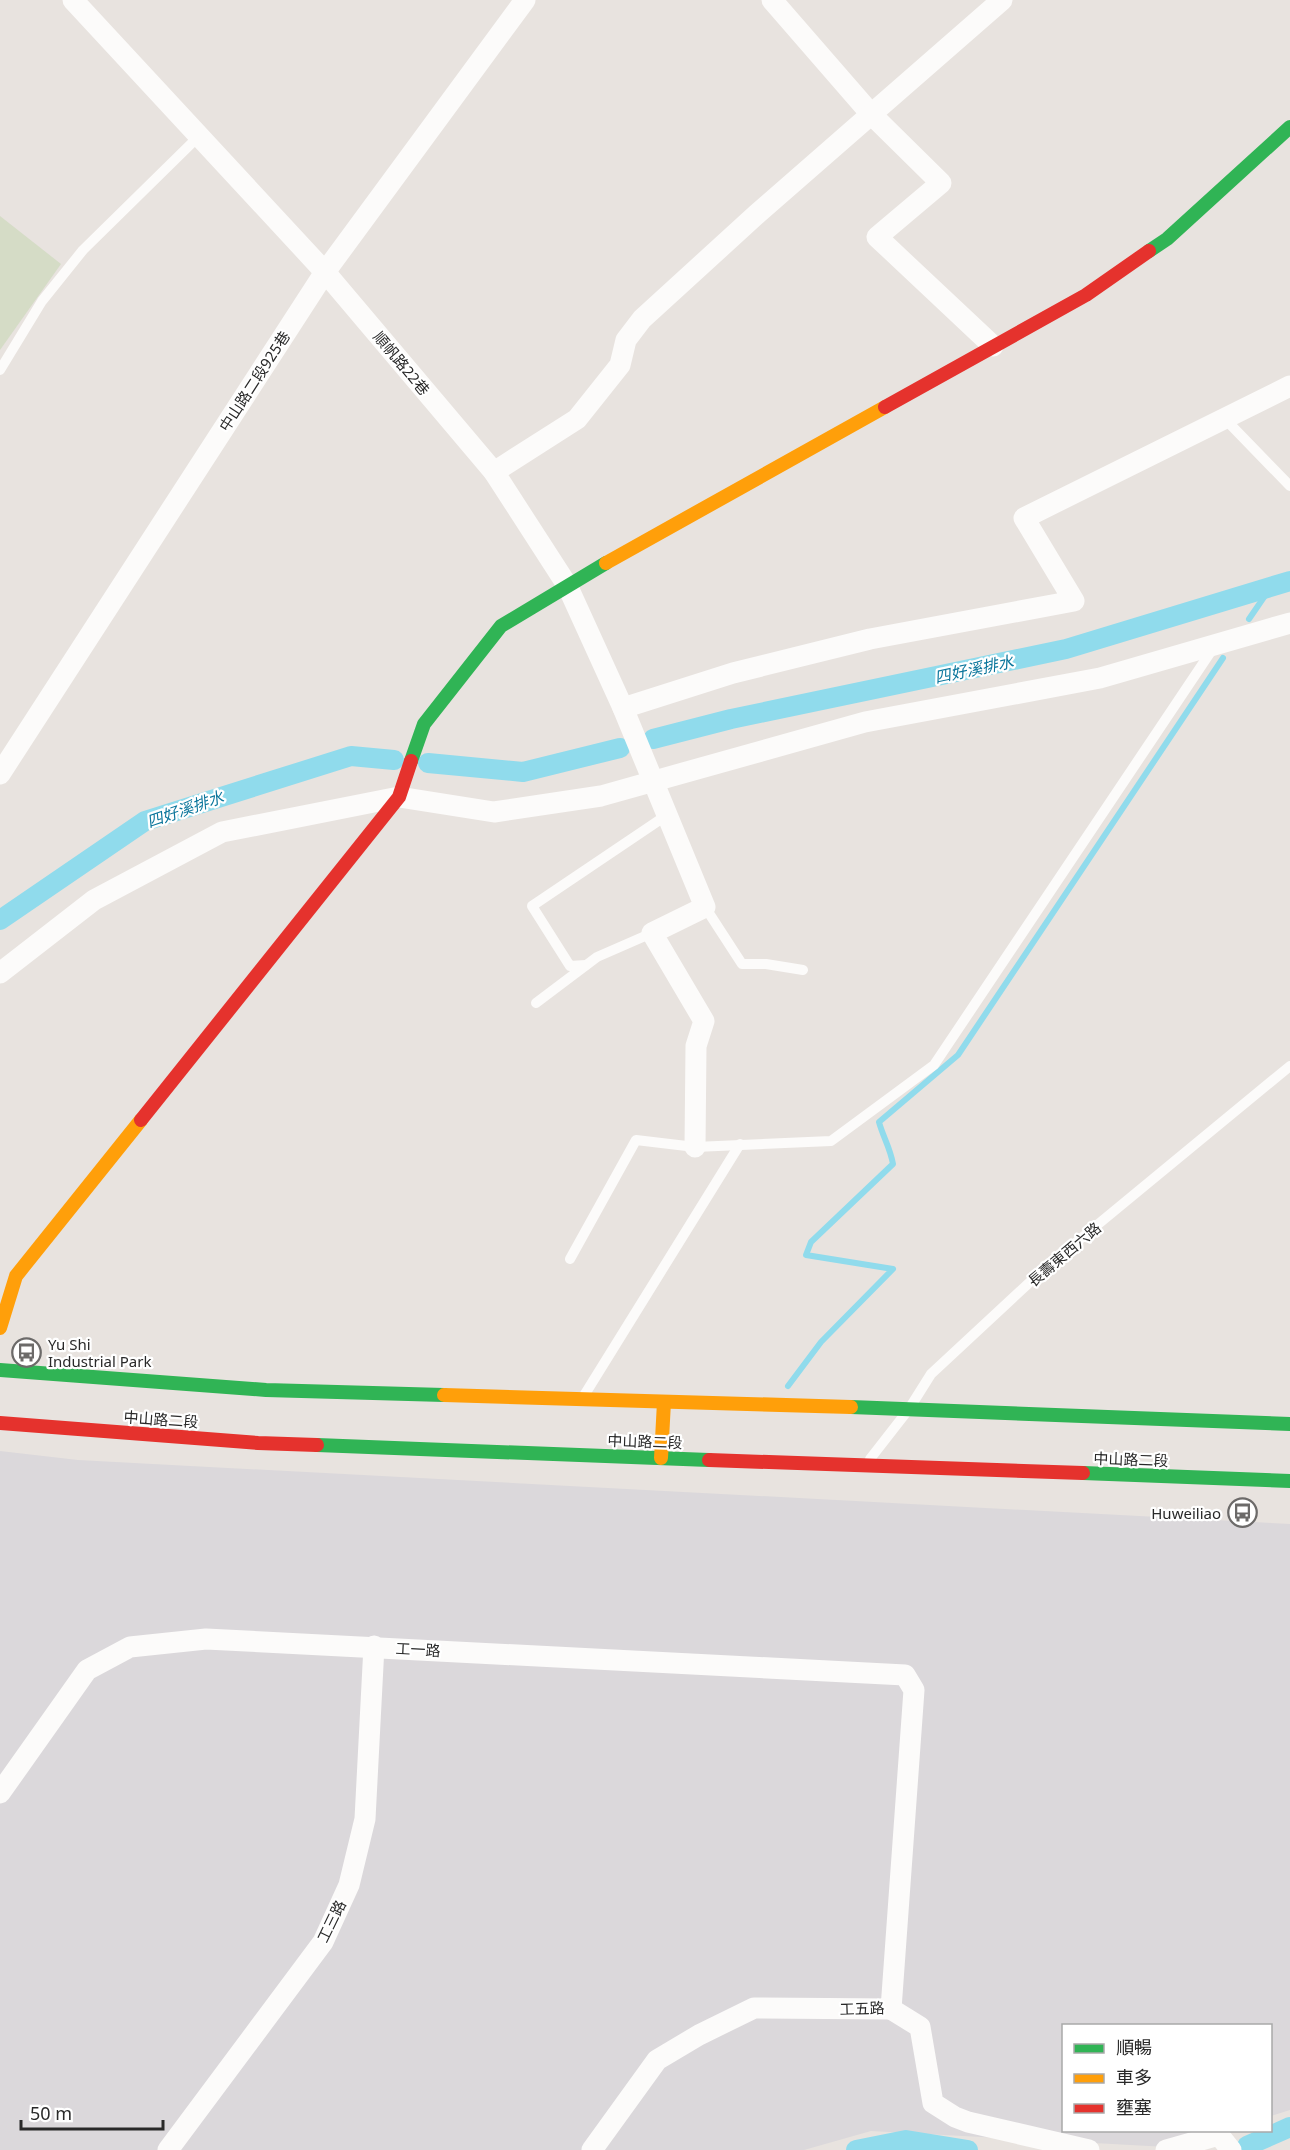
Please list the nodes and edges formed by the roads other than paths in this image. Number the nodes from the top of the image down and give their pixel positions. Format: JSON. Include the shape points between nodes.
{"nodes":[{"id":1,"x":73,"y":0,"type":"edge"},
{"id":2,"x":525,"y":0,"type":"edge"},
{"id":3,"x":772,"y":0,"type":"edge"},
{"id":4,"x":1002,"y":0,"type":"edge"},
{"id":5,"x":871,"y":114,"type":"junction"},
{"id":6,"x":1290,"y":127,"type":"edge"},
{"id":7,"x":198,"y":137,"type":"junction"},
{"id":8,"x":325,"y":272,"type":"junction"},
{"id":9,"x":993,"y":346,"type":"junction"},
{"id":10,"x":0,"y":370,"type":"edge"},
{"id":11,"x":1290,"y":386,"type":"edge"},
{"id":12,"x":1225,"y":419,"type":"junction"},
{"id":13,"x":494,"y":472,"type":"junction"},
{"id":14,"x":1290,"y":486,"type":"edge"},
{"id":15,"x":567,"y":585,"type":"junction"},
{"id":16,"x":1290,"y":623,"type":"edge"},
{"id":17,"x":1216,"y":644,"type":"junction"},
{"id":18,"x":623,"y":708,"type":"junction"},
{"id":19,"x":0,"y":774,"type":"edge"},
{"id":20,"x":651,"y":780,"type":"junction"},
{"id":21,"x":399,"y":797,"type":"junction"},
{"id":22,"x":666,"y":815,"type":"junction"},
{"id":23,"x":705,"y":907,"type":"junction"},
{"id":24,"x":652,"y":933,"type":"junction"},
{"id":25,"x":585,"y":965,"type":"junction"},
{"id":26,"x":803,"y":970,"type":"dead end"},
{"id":27,"x":0,"y":973,"type":"edge"},
{"id":28,"x":536,"y":1003,"type":"dead end"},
{"id":29,"x":1290,"y":1066,"type":"edge"},
{"id":30,"x":740,"y":1144,"type":"junction"},
{"id":31,"x":695,"y":1146,"type":"junction"},
{"id":32,"x":570,"y":1259,"type":"dead end"},
{"id":33,"x":0,"y":1328,"type":"edge"},
{"id":34,"x":0,"y":1370,"type":"edge"},
{"id":35,"x":582,"y":1400,"type":"junction"},
{"id":36,"x":664,"y":1402,"type":"junction"},
{"id":37,"x":909,"y":1409,"type":"junction"},
{"id":38,"x":0,"y":1423,"type":"edge"},
{"id":39,"x":1290,"y":1424,"type":"edge"},
{"id":40,"x":661,"y":1458,"type":"junction"},
{"id":41,"x":864,"y":1466,"type":"junction"},
{"id":42,"x":1290,"y":1481,"type":"edge"},
{"id":43,"x":374,"y":1646,"type":"junction"},
{"id":44,"x":904,"y":1675,"type":"joint"},
{"id":45,"x":0,"y":1793,"type":"edge"},
{"id":46,"x":891,"y":2009,"type":"junction"},
{"id":47,"x":168,"y":2150,"type":"edge"},
{"id":48,"x":592,"y":2150,"type":"edge"},
{"id":49,"x":1089,"y":2150,"type":"edge"},
{"id":50,"x":1166,"y":2150,"type":"edge"},
{"id":51,"x":1231,"y":2150,"type":"edge"}],
"edges":[{"from":1,"to":7,"type":"street","name":"順帆路22巷"},
{"from":2,"to":8,"type":"street","name":"中山路二段925巷"},
{"from":3,"to":5,"type":"street"},
{"from":4,"to":5,"type":"street"},
{"from":5,"to":9,"type":"street","via":[[941,183],[876,237]]},
{"from":5,"to":13,"type":"street","via":[[642,319],[626,340],[620,365],[577,419]]},
{"from":6,"to":9,"type":"main road","via":[[1167,238],[1086,295]]},
{"from":7,"to":8,"type":"street","name":"順帆路22巷"},
{"from":7,"to":10,"type":"lane","via":[[83,250],[42,301]]},
{"from":8,"to":13,"type":"street","name":"順帆路22巷"},
{"from":8,"to":19,"type":"street","name":"中山路二段925巷"},
{"from":9,"to":15,"type":"main road"},
{"from":11,"to":12,"type":"street"},
{"from":12,"to":14,"type":"lane"},
{"from":12,"to":18,"type":"street","via":[[1024,518],[1074,601],[870,639],[733,673]]},
{"from":13,"to":15,"type":"street","name":"順帆路22巷"},
{"from":15,"to":18,"type":"street","name":"順帆路22巷"},
{"from":15,"to":21,"type":"main road","via":[[501,626],[424,724]]},
{"from":16,"to":17,"type":"street"},
{"from":17,"to":20,"type":"street","via":[[1100,678],[865,722]]},
{"from":17,"to":30,"type":"lane","via":[[934,1065],[831,1141]]},
{"from":18,"to":20,"type":"street","name":"順帆路22巷"},
{"from":20,"to":21,"type":"street","via":[[601,796],[494,812]]},
{"from":20,"to":22,"type":"street","name":"順帆路22巷"},
{"from":21,"to":27,"type":"street","via":[[222,832],[94,900]]},
{"from":21,"to":33,"type":"main road","via":[[16,1276]]},
{"from":22,"to":23,"type":"street","name":"順帆路22巷"},
{"from":22,"to":25,"type":"lane","via":[[532,906],[570,966]]},
{"from":23,"to":24,"type":"street"},
{"from":23,"to":26,"type":"lane","via":[[742,964]]},
{"from":24,"to":25,"type":"lane"},
{"from":24,"to":31,"type":"street","via":[[704,1021],[696,1046]]},
{"from":25,"to":28,"type":"lane"},
{"from":29,"to":37,"type":"lane","name":"長壽東西六路","via":[[1045,1268],[931,1374]]},
{"from":30,"to":31,"type":"lane"},
{"from":30,"to":35,"type":"lane"},
{"from":31,"to":32,"type":"lane","via":[[636,1140]]},
{"from":34,"to":35,"type":"main road","via":[[266,1390]]},
{"from":35,"to":36,"type":"main road"},
{"from":36,"to":37,"type":"main road"},
{"from":36,"to":40,"type":"main road"},
{"from":37,"to":39,"type":"main road"},
{"from":37,"to":41,"type":"lane","name":"長壽東西六路"},
{"from":38,"to":40,"type":"main road","name":"中山路二段","via":[[258,1443]]},
{"from":40,"to":41,"type":"main road","name":"中山路二段"},
{"from":41,"to":42,"type":"main road","name":"中山路二段"},
{"from":43,"to":44,"type":"street","name":"工一路"},
{"from":43,"to":45,"type":"street","name":"工一路","via":[[206,1639],[130,1647],[87,1670]]},
{"from":43,"to":47,"type":"street","name":"工三路","via":[[365,1819],[349,1885],[322,1942]]},
{"from":44,"to":46,"type":"street","name":"工五路","via":[[914,1690]]},
{"from":46,"to":48,"type":"street","name":"工五路","via":[[753,2008],[657,2060]]},
{"from":46,"to":49,"type":"street","via":[[920,2027],[933,2103],[968,2122]]},
{"from":50,"to":51,"type":"street","via":[[1219,2135]]}]}
